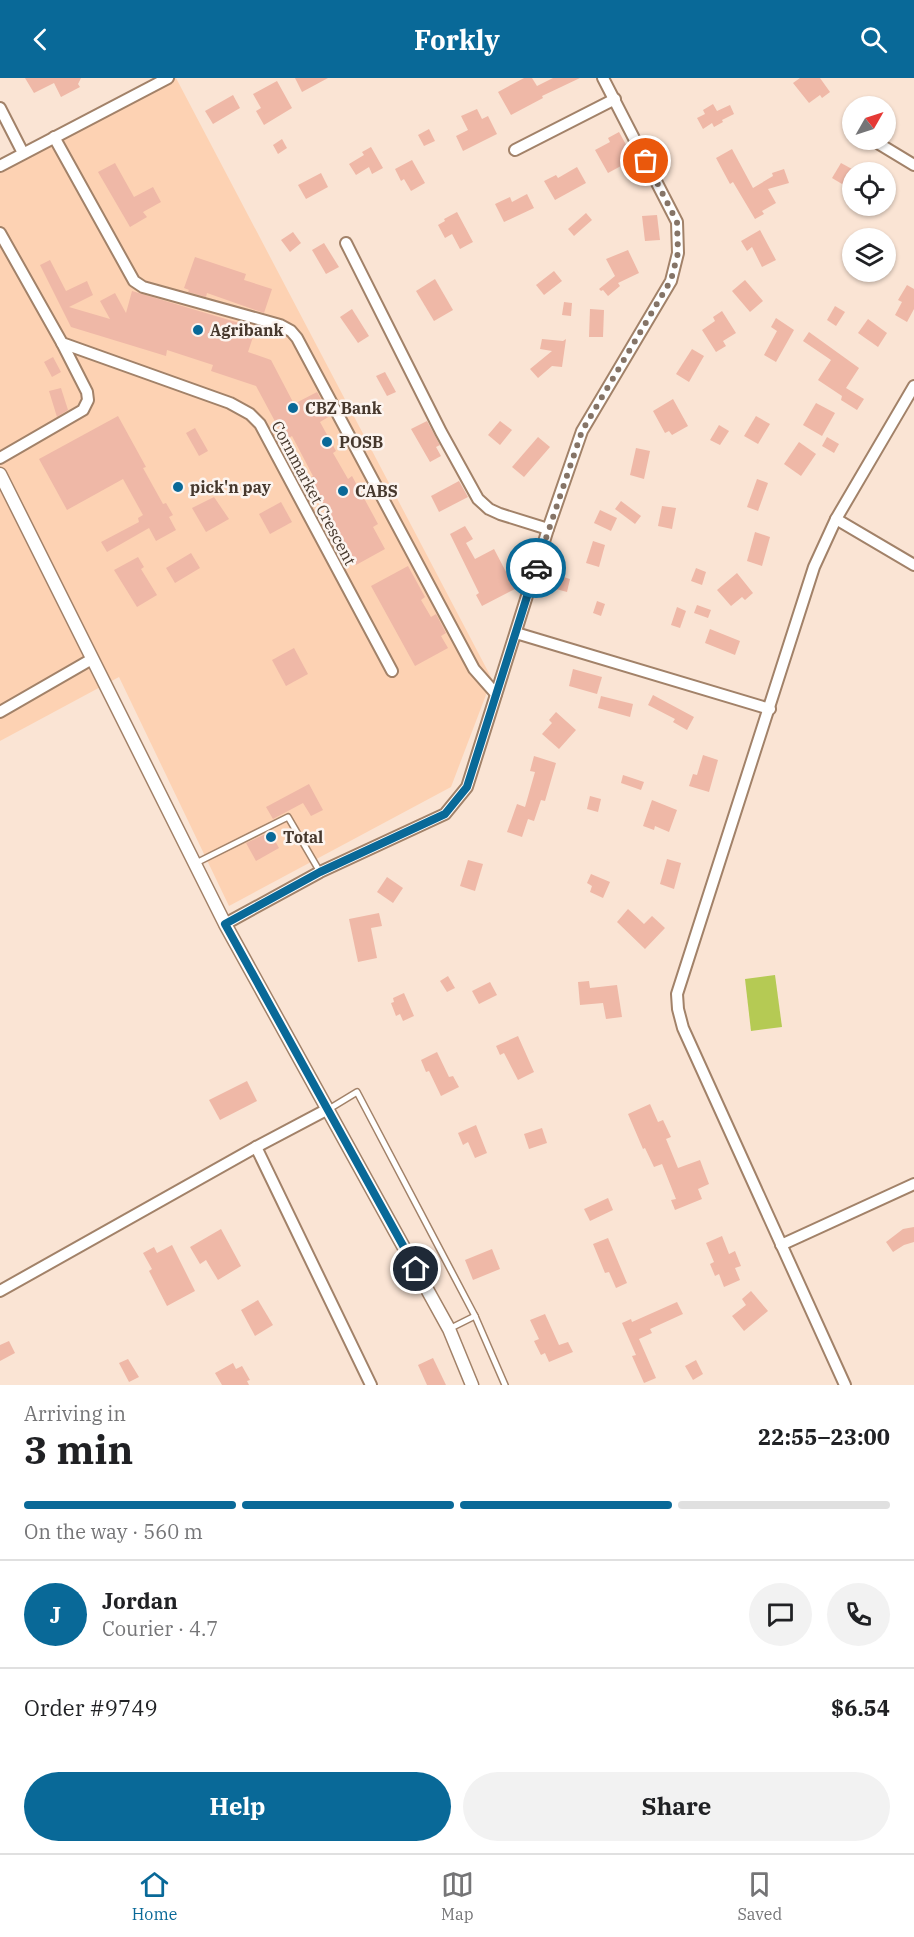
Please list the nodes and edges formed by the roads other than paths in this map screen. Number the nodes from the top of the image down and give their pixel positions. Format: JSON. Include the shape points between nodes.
{"nodes":[{"id":1,"x":168,"y":78,"type":"edge"},
{"id":2,"x":603,"y":78,"type":"edge"},
{"id":3,"x":615,"y":99,"type":"junction"},
{"id":4,"x":0,"y":108,"type":"edge"},
{"id":5,"x":54,"y":137,"type":"junction"},
{"id":6,"x":515,"y":150,"type":"dead end"},
{"id":7,"x":889,"y":150,"type":"edge"},
{"id":8,"x":23,"y":153,"type":"junction"},
{"id":9,"x":914,"y":165,"type":"edge"},
{"id":10,"x":0,"y":166,"type":"edge"},
{"id":11,"x":0,"y":233,"type":"edge"},
{"id":12,"x":346,"y":243,"type":"dead end"},
{"id":13,"x":62,"y":344,"type":"junction"},
{"id":14,"x":914,"y":386,"type":"edge"},
{"id":15,"x":0,"y":458,"type":"edge"},
{"id":16,"x":0,"y":474,"type":"edge"},
{"id":17,"x":836,"y":519,"type":"junction"},
{"id":18,"x":548,"y":529,"type":"junction"},
{"id":19,"x":914,"y":564,"type":"edge"},
{"id":20,"x":516,"y":633,"type":"junction"},
{"id":21,"x":92,"y":659,"type":"junction"},
{"id":22,"x":392,"y":671,"type":"dead end"},
{"id":23,"x":496,"y":694,"type":"junction"},
{"id":24,"x":770,"y":709,"type":"junction"},
{"id":25,"x":0,"y":712,"type":"edge"},
{"id":26,"x":196,"y":863,"type":"junction"},
{"id":27,"x":320,"y":872,"type":"junction"},
{"id":28,"x":225,"y":924,"type":"junction"},
{"id":29,"x":328,"y":1109,"type":"junction"},
{"id":30,"x":256,"y":1147,"type":"junction"},
{"id":31,"x":914,"y":1184,"type":"edge"},
{"id":32,"x":781,"y":1245,"type":"junction"},
{"id":33,"x":0,"y":1291,"type":"edge"},
{"id":34,"x":475,"y":1316,"type":"junction"},
{"id":35,"x":449,"y":1329,"type":"junction"},
{"id":36,"x":370,"y":1382,"type":"edge"},
{"id":37,"x":358,"y":1385,"type":"edge"},
{"id":38,"x":472,"y":1385,"type":"edge"},
{"id":39,"x":505,"y":1385,"type":"edge"},
{"id":40,"x":844,"y":1385,"type":"edge"}],
"edges":[{"from":1,"to":5,"type":"street"},
{"from":2,"to":3,"type":"street"},
{"from":3,"to":6,"type":"street"},
{"from":3,"to":18,"type":"street","via":[[677,222],[678,253],[671,280],[582,431]]},
{"from":4,"to":8,"type":"street"},
{"from":5,"to":8,"type":"street"},
{"from":5,"to":23,"type":"street","via":[[134,280],[143,287],[291,331],[474,669]]},
{"from":7,"to":9,"type":"street"},
{"from":8,"to":10,"type":"street"},
{"from":11,"to":13,"type":"street"},
{"from":12,"to":18,"type":"street","via":[[478,499],[500,514]]},
{"from":13,"to":15,"type":"street","via":[[87,392],[83,410]]},
{"from":13,"to":22,"type":"street","name":"Cornmarket Crescent","via":[[230,403],[250,414],[260,424]]},
{"from":14,"to":17,"type":"street"},
{"from":16,"to":21,"type":"street"},
{"from":17,"to":19,"type":"street"},
{"from":17,"to":24,"type":"street","via":[[814,567]]},
{"from":18,"to":20,"type":"street"},
{"from":20,"to":23,"type":"street"},
{"from":20,"to":24,"type":"street"},
{"from":21,"to":25,"type":"street"},
{"from":21,"to":26,"type":"street"},
{"from":23,"to":27,"type":"street","via":[[467,787],[445,814]]},
{"from":24,"to":32,"type":"street","via":[[677,994],[683,1028]]},
{"from":26,"to":27,"type":"lane","via":[[288,817]]},
{"from":26,"to":28,"type":"street"},
{"from":27,"to":28,"type":"street"},
{"from":28,"to":29,"type":"street"},
{"from":29,"to":30,"type":"street"},
{"from":29,"to":34,"type":"lane","via":[[357,1092]]},
{"from":29,"to":35,"type":"street"},
{"from":30,"to":33,"type":"street"},
{"from":30,"to":36,"type":"street"},
{"from":31,"to":32,"type":"street"},
{"from":32,"to":40,"type":"street"},
{"from":34,"to":35,"type":"lane"},
{"from":34,"to":39,"type":"lane"},
{"from":35,"to":38,"type":"street"},
{"from":36,"to":37,"type":"street"}]}
